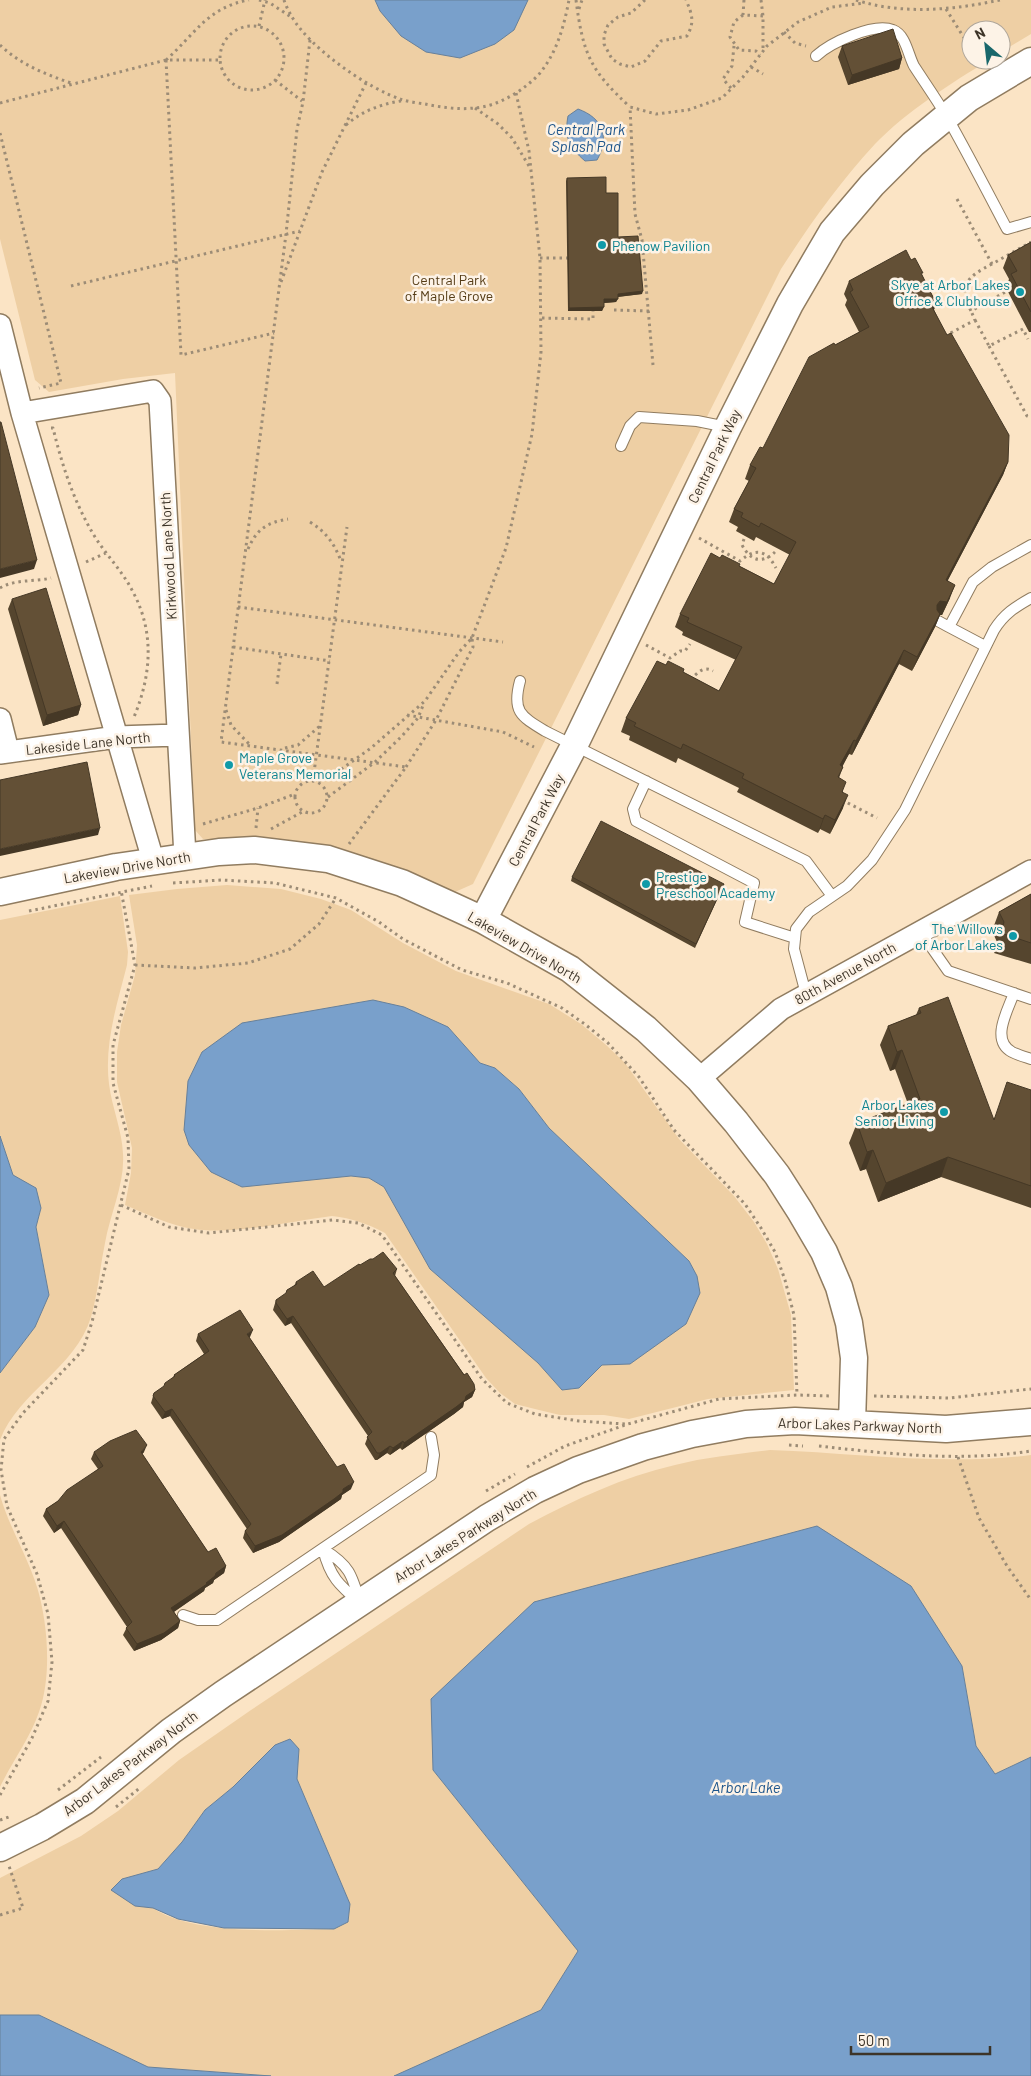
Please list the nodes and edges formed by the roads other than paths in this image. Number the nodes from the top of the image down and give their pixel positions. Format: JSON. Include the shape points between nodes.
{"nodes":[{"id":1,"x":817,"y":54,"type":"road end"},
{"id":2,"x":1030,"y":64,"type":"edge"},
{"id":3,"x":946,"y":116,"type":"junction"},
{"id":4,"x":1031,"y":222,"type":"edge"},
{"id":5,"x":0,"y":325,"type":"edge"},
{"id":6,"x":22,"y":413,"type":"junction"},
{"id":7,"x":728,"y":427,"type":"junction"},
{"id":8,"x":621,"y":446,"type":"dead end"},
{"id":9,"x":1031,"y":545,"type":"edge"},
{"id":10,"x":1031,"y":598,"type":"edge"},
{"id":11,"x":938,"y":621,"type":"edge"},
{"id":12,"x":949,"y":627,"type":"junction"},
{"id":13,"x":985,"y":646,"type":"junction"},
{"id":14,"x":520,"y":681,"type":"dead end"},
{"id":15,"x":0,"y":719,"type":"edge"},
{"id":16,"x":177,"y":735,"type":"junction"},
{"id":17,"x":117,"y":737,"type":"junction"},
{"id":18,"x":574,"y":746,"type":"junction"},
{"id":19,"x":4,"y":752,"type":"edge"},
{"id":20,"x":646,"y":782,"type":"junction"},
{"id":21,"x":185,"y":856,"type":"junction"},
{"id":22,"x":1031,"y":871,"type":"edge"},
{"id":23,"x":155,"y":873,"type":"junction"},
{"id":24,"x":0,"y":892,"type":"edge"},
{"id":25,"x":832,"y":896,"type":"junction"},
{"id":26,"x":483,"y":920,"type":"junction"},
{"id":27,"x":920,"y":931,"type":"junction"},
{"id":28,"x":795,"y":938,"type":"junction"},
{"id":29,"x":1014,"y":993,"type":"junction"},
{"id":30,"x":806,"y":994,"type":"junction"},
{"id":31,"x":1031,"y":999,"type":"edge"},
{"id":32,"x":1031,"y":1059,"type":"edge"},
{"id":33,"x":699,"y":1079,"type":"junction"},
{"id":34,"x":1031,"y":1422,"type":"edge"},
{"id":35,"x":852,"y":1423,"type":"junction"},
{"id":36,"x":431,"y":1437,"type":"dead end"},
{"id":37,"x":323,"y":1549,"type":"junction"},
{"id":38,"x":360,"y":1603,"type":"junction"},
{"id":39,"x":183,"y":1616,"type":"dead end"},
{"id":40,"x":6,"y":1859,"type":"edge"}],
"edges":[{"from":1,"to":3,"type":"lane","via":[[835,42],[865,32],[893,30],[902,37],[912,63]]},
{"from":2,"to":3,"type":"street","name":"Central Park Way","via":[[969,98]]},
{"from":3,"to":4,"type":"lane","via":[[1007,229]]},
{"from":3,"to":7,"type":"street","name":"Central Park Way","via":[[872,185],[832,232],[790,304]]},
{"from":5,"to":6,"type":"street"},
{"from":6,"to":16,"type":"street","name":"Kirkwood Lane North","via":[[153,391],[160,401]]},
{"from":6,"to":17,"type":"street"},
{"from":7,"to":8,"type":"lane","via":[[697,421],[639,417],[630,426]]},
{"from":7,"to":18,"type":"street","name":"Central Park Way"},
{"from":9,"to":12,"type":"lane","via":[[973,582]]},
{"from":10,"to":13,"type":"lane","via":[[1003,616]]},
{"from":11,"to":12,"type":"lane"},
{"from":12,"to":13,"type":"lane"},
{"from":13,"to":25,"type":"lane","via":[[905,810],[872,860],[848,886]]},
{"from":14,"to":18,"type":"lane","via":[[516,698],[521,714]]},
{"from":15,"to":19,"type":"street"},
{"from":16,"to":17,"type":"street","name":"Lakeside Lane North"},
{"from":16,"to":21,"type":"street","name":"Kirkwood Lane North"},
{"from":17,"to":19,"type":"street","name":"Lakeside Lane North"},
{"from":17,"to":23,"type":"street"},
{"from":18,"to":20,"type":"lane"},
{"from":18,"to":26,"type":"street","name":"Central Park Way"},
{"from":20,"to":25,"type":"lane","via":[[806,861]]},
{"from":20,"to":28,"type":"lane","via":[[633,809],[636,821],[754,883],[745,922]]},
{"from":21,"to":23,"type":"street","name":"Lakeview Drive North"},
{"from":21,"to":26,"type":"street","name":"Lakeview Drive North","via":[[254,850],[328,859],[402,883]]},
{"from":22,"to":27,"type":"street","name":"80th Avenue North"},
{"from":23,"to":24,"type":"street","name":"Lakeview Drive North"},
{"from":25,"to":28,"type":"lane","via":[[809,912],[796,930]]},
{"from":26,"to":33,"type":"street","name":"Lakeview Drive North","via":[[570,969],[646,1029]]},
{"from":27,"to":29,"type":"lane","via":[[948,971]]},
{"from":27,"to":30,"type":"street","name":"80th Avenue North"},
{"from":28,"to":30,"type":"lane","via":[[796,963]]},
{"from":29,"to":31,"type":"lane"},
{"from":29,"to":32,"type":"lane","via":[[1001,1031],[1003,1042],[1010,1052]]},
{"from":30,"to":33,"type":"street","name":"80th Avenue North","via":[[781,1009]]},
{"from":33,"to":35,"type":"street","name":"Lakeview Drive North","via":[[776,1175],[824,1252],[839,1287],[849,1323],[854,1358]]},
{"from":34,"to":35,"type":"street","name":"Arbor Lakes Parkway North","via":[[946,1428]]},
{"from":35,"to":38,"type":"street","name":"Arbor Lakes Parkway North","via":[[795,1421],[746,1424],[643,1447],[578,1470],[487,1518]]},
{"from":36,"to":37,"type":"lane","via":[[434,1454],[432,1475]]},
{"from":37,"to":38,"type":"lane","via":[[328,1568],[341,1587]]},
{"from":37,"to":38,"type":"lane","via":[[341,1560],[354,1578]]},
{"from":37,"to":39,"type":"lane","via":[[217,1620]]},
{"from":38,"to":40,"type":"street","name":"Arbor Lakes Parkway North","via":[[171,1731],[85,1801],[42,1827]]}]}
